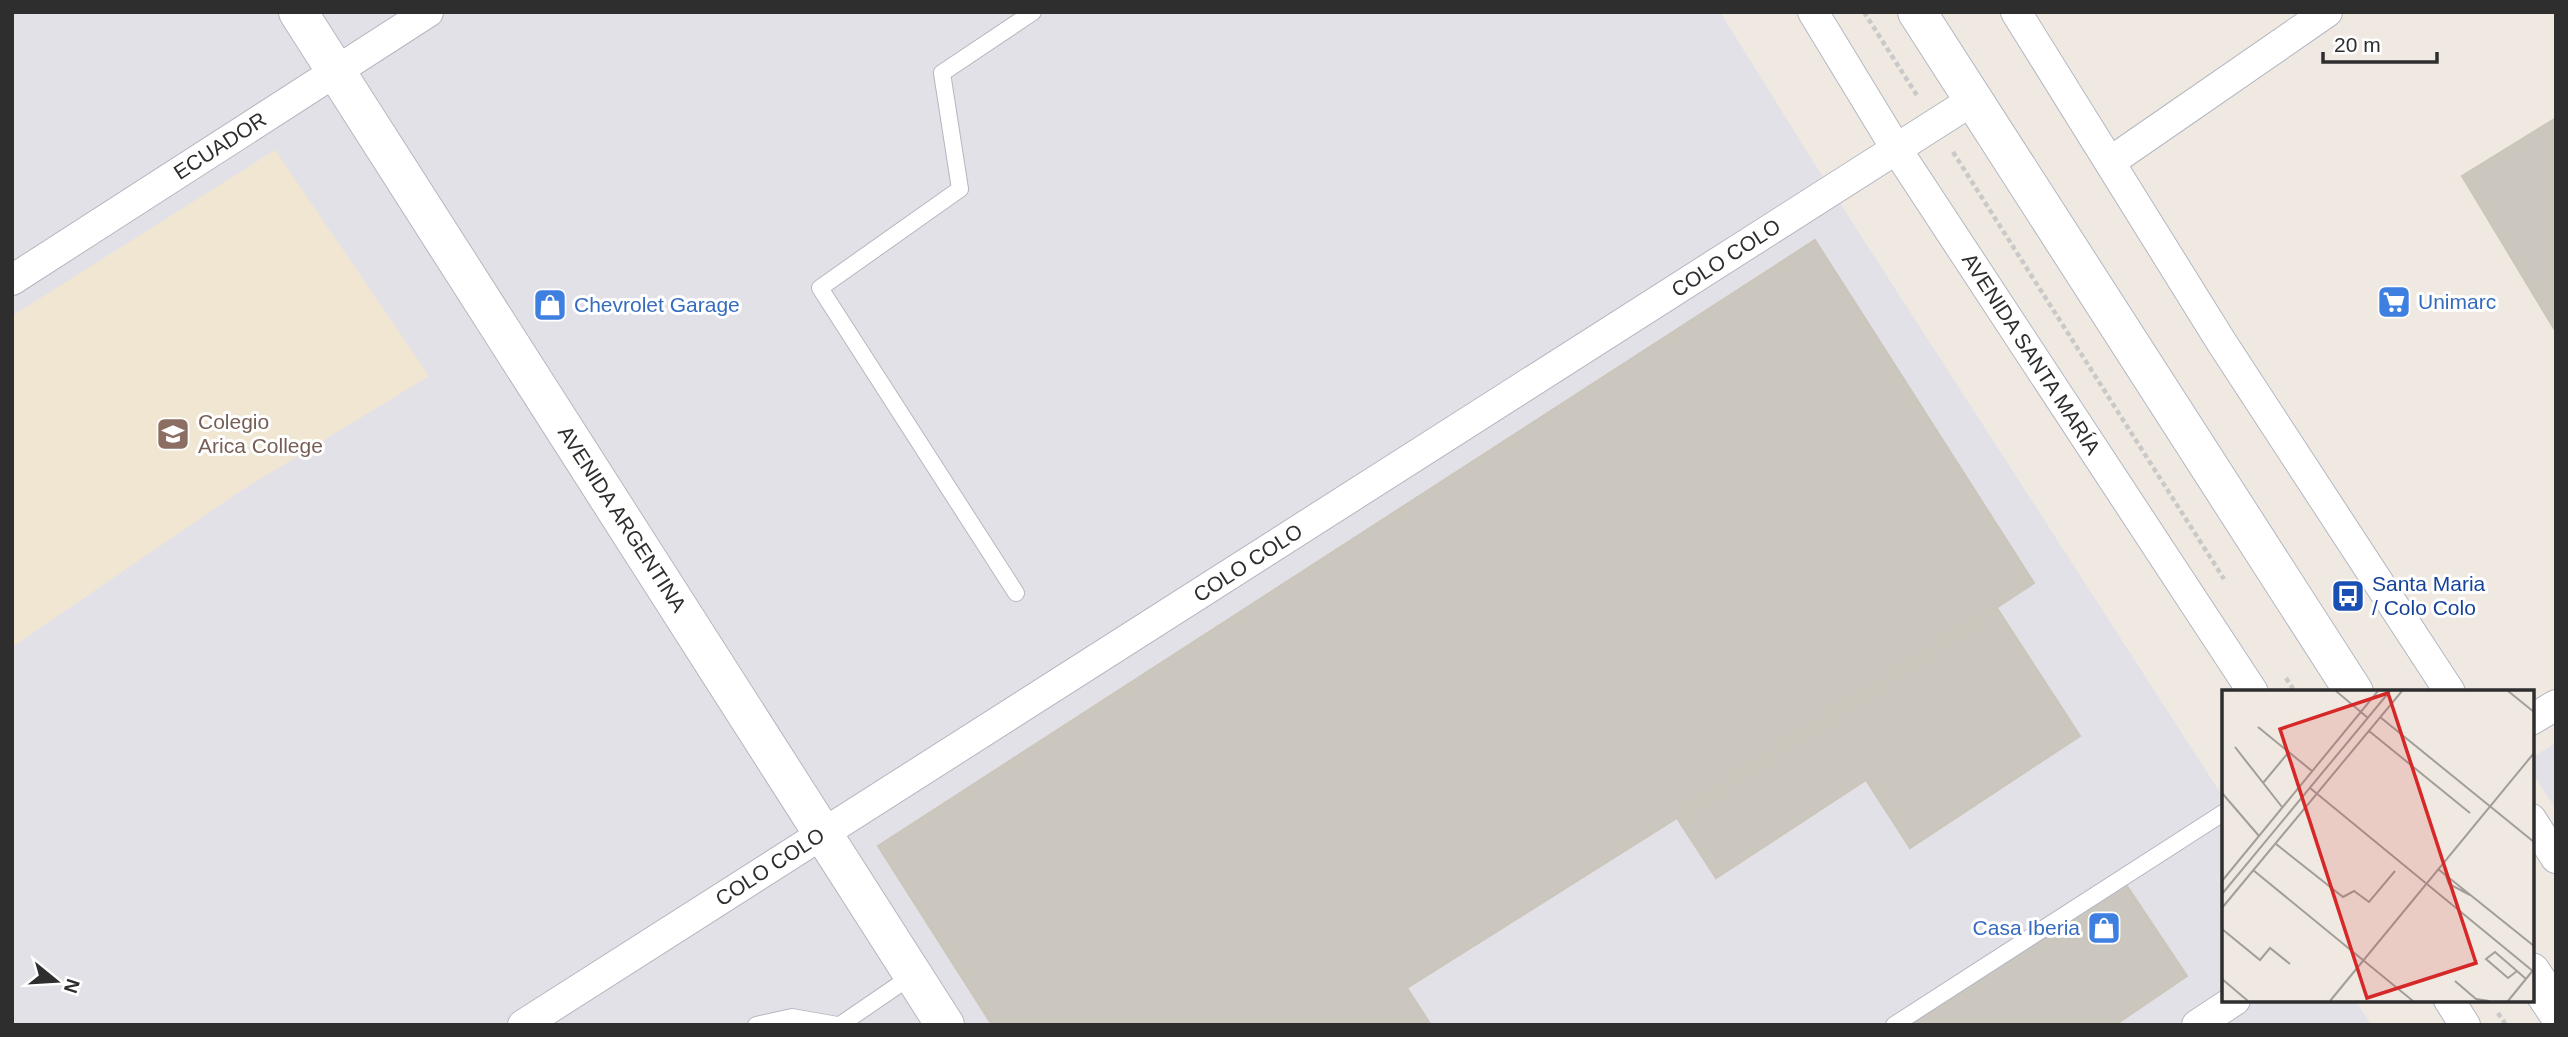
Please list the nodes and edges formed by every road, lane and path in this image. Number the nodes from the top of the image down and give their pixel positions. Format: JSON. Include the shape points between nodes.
{"nodes":[{"id":1,"x":298,"y":12,"type":"edge"},
{"id":2,"x":428,"y":12,"type":"edge"},
{"id":3,"x":1033,"y":12,"type":"edge"},
{"id":4,"x":1813,"y":12,"type":"edge"},
{"id":5,"x":1864,"y":12,"type":"edge"},
{"id":6,"x":1917,"y":12,"type":"edge"},
{"id":7,"x":2016,"y":12,"type":"edge"},
{"id":8,"x":2327,"y":12,"type":"edge"},
{"id":9,"x":336,"y":72,"type":"junction"},
{"id":10,"x":1973,"y":100,"type":"junction"},
{"id":11,"x":1936,"y":125,"type":"junction"},
{"id":12,"x":1896,"y":149,"type":"junction"},
{"id":13,"x":2110,"y":162,"type":"junction"},
{"id":14,"x":12,"y":280,"type":"edge"},
{"id":15,"x":2229,"y":588,"type":"dead end"},
{"id":16,"x":1016,"y":593,"type":"dead end"},
{"id":17,"x":2281,"y":669,"type":"dead end"},
{"id":18,"x":2252,"y":690,"type":"edge"},
{"id":19,"x":2294,"y":690,"type":"edge"},
{"id":20,"x":2353,"y":690,"type":"edge"},
{"id":21,"x":2449,"y":690,"type":"edge"},
{"id":22,"x":2556,"y":705,"type":"edge"},
{"id":23,"x":2533,"y":719,"type":"edge"},
{"id":24,"x":2222,"y":814,"type":"edge"},
{"id":25,"x":2533,"y":822,"type":"edge"},
{"id":26,"x":823,"y":833,"type":"junction"},
{"id":27,"x":2556,"y":858,"type":"edge"},
{"id":28,"x":913,"y":975,"type":"junction"},
{"id":29,"x":2533,"y":975,"type":"edge"},
{"id":30,"x":2232,"y":1002,"type":"edge"},
{"id":31,"x":2450,"y":1002,"type":"edge"},
{"id":32,"x":2556,"y":1010,"type":"edge"},
{"id":33,"x":523,"y":1025,"type":"edge"},
{"id":34,"x":756,"y":1025,"type":"edge"},
{"id":35,"x":839,"y":1025,"type":"edge"},
{"id":36,"x":945,"y":1025,"type":"edge"},
{"id":37,"x":1894,"y":1025,"type":"edge"},
{"id":38,"x":2197,"y":1025,"type":"edge"},
{"id":39,"x":2465,"y":1025,"type":"edge"}],
"edges":[{"from":1,"to":9,"type":"street","name":"AVENIDA ARGENTINA"},
{"from":2,"to":9,"type":"street","name":"ECUADOR"},
{"from":3,"to":16,"type":"lane","via":[[942,74],[960,189],[820,288]]},
{"from":4,"to":12,"type":"street","name":"AVENIDA SANTA MARÍA"},
{"from":5,"to":11,"type":"path"},
{"from":6,"to":10,"type":"street"},
{"from":7,"to":13,"type":"street"},
{"from":8,"to":13,"type":"street"},
{"from":9,"to":14,"type":"street","name":"ECUADOR"},
{"from":9,"to":26,"type":"street","name":"AVENIDA ARGENTINA"},
{"from":10,"to":11,"type":"street","name":"COLO COLO"},
{"from":10,"to":20,"type":"street"},
{"from":11,"to":12,"type":"street","name":"COLO COLO"},
{"from":11,"to":15,"type":"path"},
{"from":12,"to":18,"type":"street","name":"AVENIDA SANTA MARÍA"},
{"from":12,"to":26,"type":"street","name":"COLO COLO"},
{"from":13,"to":21,"type":"street"},
{"from":17,"to":19,"type":"path"},
{"from":22,"to":23,"type":"street"},
{"from":24,"to":37,"type":"lane"},
{"from":25,"to":27,"type":"street"},
{"from":26,"to":28,"type":"street","name":"AVENIDA ARGENTINA"},
{"from":26,"to":33,"type":"street","name":"COLO COLO"},
{"from":28,"to":35,"type":"lane"},
{"from":28,"to":36,"type":"street","name":"AVENIDA ARGENTINA"},
{"from":29,"to":32,"type":"street"},
{"from":30,"to":38,"type":"street"},
{"from":31,"to":39,"type":"street"},
{"from":34,"to":35,"type":"lane","via":[[792,1017]]}]}
